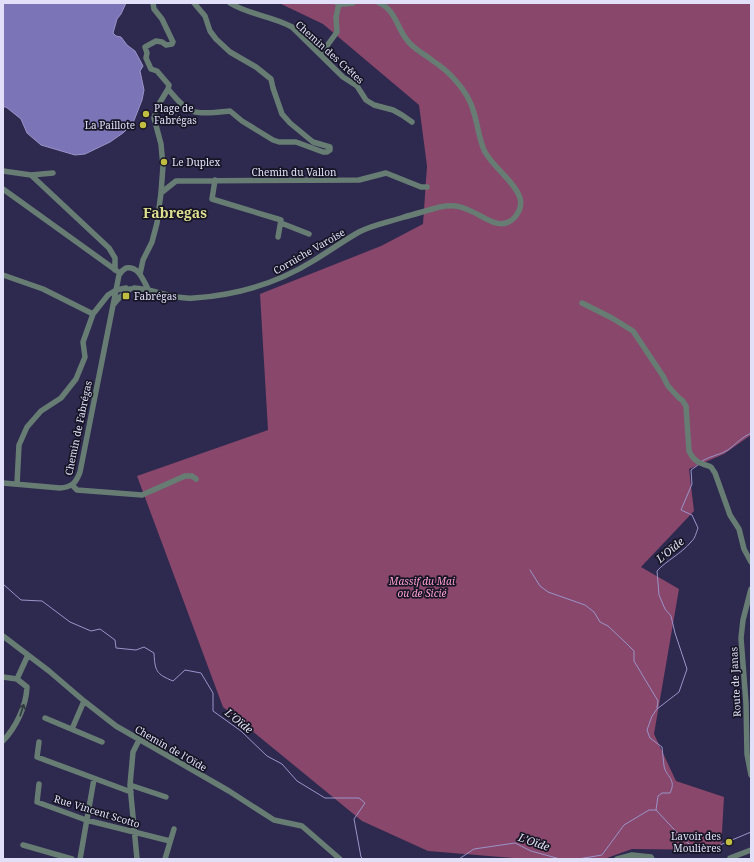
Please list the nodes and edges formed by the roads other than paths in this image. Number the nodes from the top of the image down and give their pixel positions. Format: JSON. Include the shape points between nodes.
{"nodes":[{"id":1,"x":153,"y":3,"type":"edge"},
{"id":2,"x":194,"y":3,"type":"edge"},
{"id":3,"x":230,"y":3,"type":"edge"},
{"id":4,"x":337,"y":3,"type":"edge"},
{"id":5,"x":353,"y":3,"type":"edge"},
{"id":6,"x":379,"y":3,"type":"edge"},
{"id":7,"x":320,"y":54,"type":"junction"},
{"id":8,"x":169,"y":87,"type":"junction"},
{"id":9,"x":412,"y":122,"type":"dead end"},
{"id":10,"x":3,"y":171,"type":"edge"},
{"id":11,"x":53,"y":173,"type":"dead end"},
{"id":12,"x":30,"y":175,"type":"junction"},
{"id":13,"x":215,"y":180,"type":"junction"},
{"id":14,"x":427,"y":187,"type":"dead end"},
{"id":15,"x":3,"y":189,"type":"edge"},
{"id":16,"x":161,"y":193,"type":"junction"},
{"id":17,"x":281,"y":223,"type":"junction"},
{"id":18,"x":309,"y":234,"type":"dead end"},
{"id":19,"x":278,"y":237,"type":"dead end"},
{"id":20,"x":143,"y":260,"type":"junction"},
{"id":21,"x":131,"y":268,"type":"junction"},
{"id":22,"x":118,"y":274,"type":"junction"},
{"id":23,"x":3,"y":276,"type":"edge"},
{"id":24,"x":140,"y":276,"type":"junction"},
{"id":25,"x":130,"y":288,"type":"junction"},
{"id":26,"x":148,"y":289,"type":"junction"},
{"id":27,"x":116,"y":290,"type":"junction"},
{"id":28,"x":582,"y":303,"type":"dead end"},
{"id":29,"x":113,"y":304,"type":"junction"},
{"id":30,"x":93,"y":314,"type":"junction"},
{"id":31,"x":196,"y":479,"type":"dead end"},
{"id":32,"x":3,"y":483,"type":"edge"},
{"id":33,"x":17,"y":484,"type":"junction"},
{"id":34,"x":72,"y":485,"type":"junction"},
{"id":35,"x":751,"y":562,"type":"edge"},
{"id":36,"x":751,"y":589,"type":"edge"},
{"id":37,"x":3,"y":636,"type":"edge"},
{"id":38,"x":28,"y":655,"type":"junction"},
{"id":39,"x":3,"y":677,"type":"edge"},
{"id":40,"x":16,"y":680,"type":"junction"},
{"id":41,"x":84,"y":701,"type":"junction"},
{"id":42,"x":45,"y":718,"type":"dead end"},
{"id":43,"x":72,"y":729,"type":"junction"},
{"id":44,"x":139,"y":740,"type":"junction"},
{"id":45,"x":3,"y":741,"type":"edge"},
{"id":46,"x":39,"y":742,"type":"dead end"},
{"id":47,"x":102,"y":742,"type":"dead end"},
{"id":48,"x":749,"y":745,"type":"edge"},
{"id":49,"x":751,"y":775,"type":"edge"},
{"id":50,"x":94,"y":779,"type":"junction"},
{"id":51,"x":39,"y":784,"type":"dead end"},
{"id":52,"x":130,"y":785,"type":"junction"},
{"id":53,"x":131,"y":792,"type":"junction"},
{"id":54,"x":166,"y":797,"type":"dead end"},
{"id":55,"x":86,"y":820,"type":"junction"},
{"id":56,"x":174,"y":829,"type":"dead end"},
{"id":57,"x":134,"y":832,"type":"junction"},
{"id":58,"x":170,"y":841,"type":"junction"},
{"id":59,"x":22,"y":845,"type":"dead end"},
{"id":60,"x":751,"y":850,"type":"edge"},
{"id":61,"x":652,"y":858,"type":"edge"},
{"id":62,"x":730,"y":858,"type":"edge"},
{"id":63,"x":72,"y":859,"type":"edge"},
{"id":64,"x":80,"y":859,"type":"edge"},
{"id":65,"x":137,"y":859,"type":"edge"},
{"id":66,"x":164,"y":859,"type":"edge"},
{"id":67,"x":340,"y":859,"type":"edge"},
{"id":68,"x":617,"y":859,"type":"edge"}],
"edges":[{"from":1,"to":8,"type":"street","via":[[173,42],[168,45],[156,41],[145,47],[146,58],[151,69],[157,72]]},
{"from":2,"to":8,"type":"street","via":[[205,16],[216,39],[230,52],[269,76],[282,114],[290,123],[313,142],[330,147],[330,150],[321,152],[296,142],[273,140],[230,111],[192,111],[178,102]]},
{"from":3,"to":7,"type":"street","name":"Chemin des Crêtes","via":[[284,22]]},
{"from":4,"to":5,"type":"street"},
{"from":4,"to":7,"type":"street","via":[[337,32]]},
{"from":6,"to":26,"type":"street","name":"Corniche Varoise","via":[[392,14],[410,44],[446,71],[465,92],[485,151],[521,199],[515,217],[498,224],[460,206],[439,207],[360,232],[311,262],[256,288],[193,298],[180,298]]},
{"from":7,"to":9,"type":"street","name":"Chemin des Crêtes","via":[[343,77],[357,86],[366,100],[393,110]]},
{"from":8,"to":16,"type":"street","via":[[154,118],[162,154]]},
{"from":10,"to":12,"type":"street"},
{"from":11,"to":12,"type":"street"},
{"from":12,"to":22,"type":"street","via":[[109,248],[115,258]]},
{"from":13,"to":14,"type":"street","name":"Chemin du Vallon","via":[[360,180],[386,173]]},
{"from":13,"to":16,"type":"street","name":"Chemin du Vallon","via":[[176,181]]},
{"from":13,"to":17,"type":"street","via":[[212,199],[281,220]]},
{"from":15,"to":22,"type":"street"},
{"from":16,"to":20,"type":"street","via":[[152,242]]},
{"from":17,"to":18,"type":"street"},
{"from":17,"to":19,"type":"street"},
{"from":20,"to":21,"type":"street"},
{"from":20,"to":24,"type":"street"},
{"from":21,"to":22,"type":"street","via":[[126,268]]},
{"from":21,"to":24,"type":"street","via":[[138,271]]},
{"from":22,"to":25,"type":"street","via":[[122,286]]},
{"from":22,"to":27,"type":"street","name":"Chemin de Fabrégas"},
{"from":23,"to":30,"type":"street","via":[[43,289]]},
{"from":24,"to":25,"type":"street","via":[[139,284]]},
{"from":24,"to":26,"type":"street"},
{"from":25,"to":26,"type":"street","name":"Corniche Varoise"},
{"from":25,"to":27,"type":"street","name":"Corniche Varoise"},
{"from":25,"to":29,"type":"street"},
{"from":27,"to":29,"type":"street","name":"Chemin de Fabrégas"},
{"from":27,"to":30,"type":"street","via":[[108,295]]},
{"from":28,"to":35,"type":"street","via":[[633,331],[668,386],[686,406],[689,451],[692,458],[711,467],[715,473]]},
{"from":29,"to":34,"type":"street","name":"Chemin de Fabrégas","via":[[80,472]]},
{"from":30,"to":33,"type":"street","via":[[83,342],[85,357],[76,379],[61,398],[41,411],[27,426],[19,445]]},
{"from":31,"to":34,"type":"street","via":[[185,476],[142,495],[77,490]]},
{"from":32,"to":33,"type":"street","name":"Chemin de Fabrégas"},
{"from":33,"to":34,"type":"street","name":"Chemin de Fabrégas","via":[[60,488]]},
{"from":36,"to":48,"type":"street","name":"Route de Janas","via":[[741,638]]},
{"from":37,"to":38,"type":"street","name":"Chemin de l'Oïde"},
{"from":38,"to":40,"type":"street"},
{"from":38,"to":41,"type":"street","name":"Chemin de l'Oïde"},
{"from":39,"to":40,"type":"street"},
{"from":45,"to":40,"type":"street","one_way":true,"via":[[18,720],[27,693],[27,687]]},
{"from":41,"to":43,"type":"street"},
{"from":41,"to":44,"type":"street","name":"Chemin de l'Oïde"},
{"from":42,"to":43,"type":"street"},
{"from":43,"to":47,"type":"street"},
{"from":44,"to":52,"type":"street","via":[[133,752]]},
{"from":44,"to":67,"type":"street","name":"Chemin de l'Oïde","via":[[229,791],[274,820],[302,826]]},
{"from":46,"to":50,"type":"street","via":[[37,757]]},
{"from":48,"to":49,"type":"street","name":"Route de Janas","via":[[748,761]]},
{"from":50,"to":53,"type":"street"},
{"from":50,"to":55,"type":"street"},
{"from":51,"to":55,"type":"street","name":"Rue Vincent Scotto","via":[[37,802]]},
{"from":52,"to":53,"type":"street"},
{"from":52,"to":54,"type":"street"},
{"from":53,"to":57,"type":"street"},
{"from":55,"to":57,"type":"street","name":"Rue Vincent Scotto"},
{"from":55,"to":64,"type":"street"},
{"from":56,"to":58,"type":"street"},
{"from":57,"to":58,"type":"street","name":"Rue Vincent Scotto"},
{"from":57,"to":65,"type":"street"},
{"from":58,"to":66,"type":"street"},
{"from":59,"to":63,"type":"street"},
{"from":60,"to":62,"type":"street"},
{"from":61,"to":68,"type":"street","via":[[632,855]]}]}
